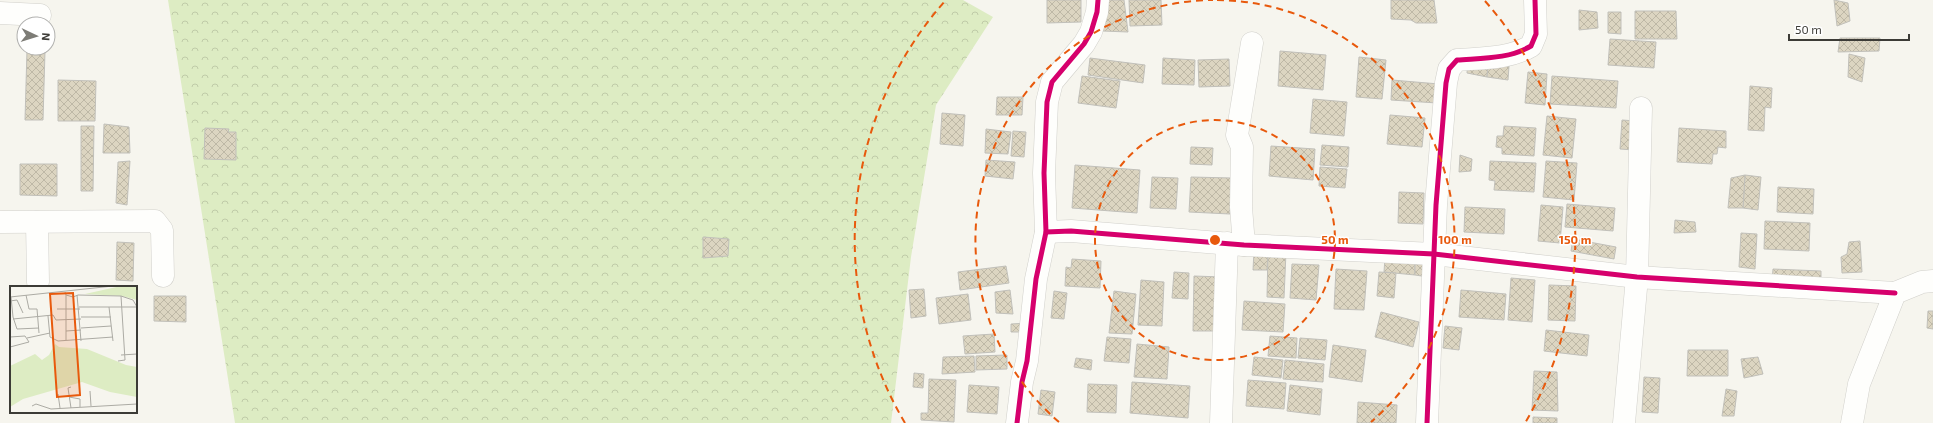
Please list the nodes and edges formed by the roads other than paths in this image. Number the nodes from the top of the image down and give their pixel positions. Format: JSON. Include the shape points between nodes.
{"nodes":[{"id":1,"x":1098,"y":0,"type":"edge"},
{"id":2,"x":1535,"y":0,"type":"edge"},
{"id":3,"x":0,"y":13,"type":"edge"},
{"id":4,"x":40,"y":15,"type":"dead end"},
{"id":5,"x":1252,"y":43,"type":"dead end"},
{"id":6,"x":1642,"y":108,"type":"dead end"},
{"id":7,"x":0,"y":222,"type":"edge"},
{"id":8,"x":37,"y":222,"type":"junction"},
{"id":9,"x":1046,"y":232,"type":"junction"},
{"id":10,"x":1235,"y":244,"type":"junction"},
{"id":11,"x":1434,"y":254,"type":"junction"},
{"id":12,"x":163,"y":276,"type":"dead end"},
{"id":13,"x":1637,"y":277,"type":"junction"},
{"id":14,"x":1933,"y":281,"type":"edge"},
{"id":15,"x":38,"y":282,"type":"dead end"},
{"id":16,"x":1895,"y":293,"type":"junction"},
{"id":17,"x":1017,"y":423,"type":"edge"},
{"id":18,"x":1221,"y":423,"type":"edge"},
{"id":19,"x":1427,"y":423,"type":"edge"},
{"id":20,"x":1624,"y":423,"type":"edge"},
{"id":21,"x":1852,"y":423,"type":"edge"}],
"edges":[{"from":1,"to":9,"type":"street","via":[[1091,32],[1052,82],[1047,102],[1044,173]]},
{"from":2,"to":11,"type":"street","via":[[1536,34],[1531,46],[1518,54],[1457,60],[1449,69],[1441,125]]},
{"from":3,"to":4,"type":"street"},
{"from":5,"to":10,"type":"street","via":[[1237,135],[1242,147],[1241,207]]},
{"from":6,"to":13,"type":"street"},
{"from":7,"to":8,"type":"street"},
{"from":8,"to":12,"type":"street","via":[[155,220],[162,230]]},
{"from":8,"to":15,"type":"street"},
{"from":9,"to":10,"type":"street","via":[[1071,231]]},
{"from":9,"to":17,"type":"street","via":[[1036,279]]},
{"from":10,"to":11,"type":"street"},
{"from":10,"to":18,"type":"street"},
{"from":11,"to":13,"type":"street"},
{"from":11,"to":19,"type":"street"},
{"from":13,"to":16,"type":"street"},
{"from":13,"to":20,"type":"street"},
{"from":14,"to":16,"type":"street","via":[[1922,282]]},
{"from":16,"to":21,"type":"street","via":[[1859,384]]}]}
